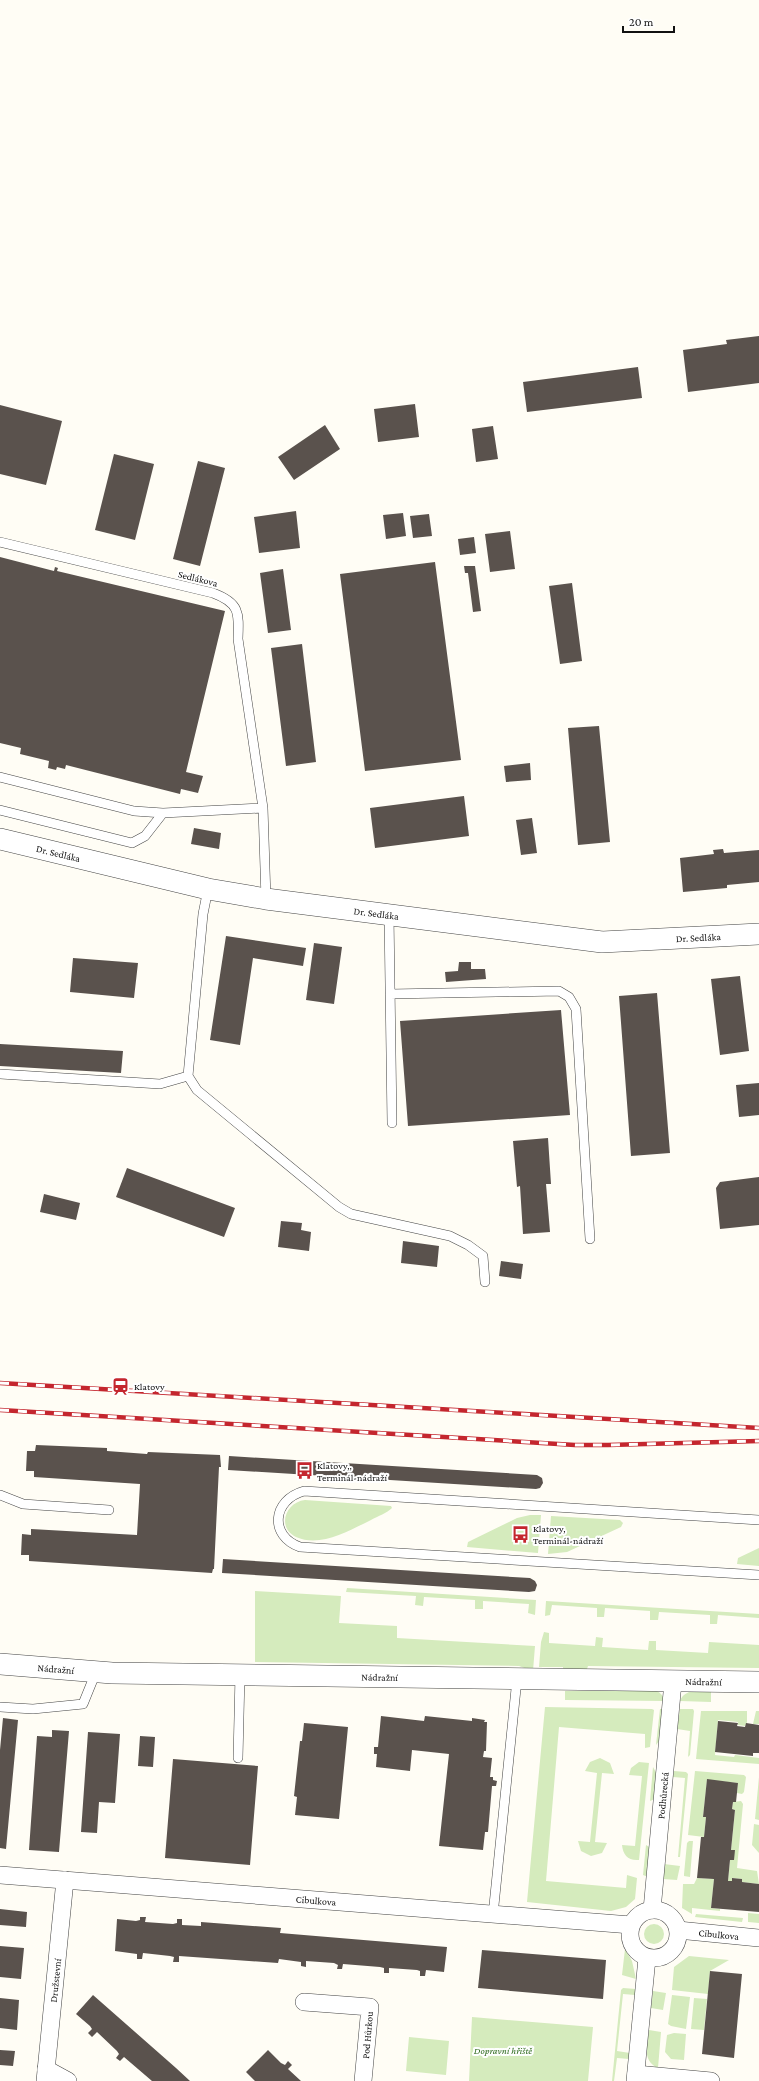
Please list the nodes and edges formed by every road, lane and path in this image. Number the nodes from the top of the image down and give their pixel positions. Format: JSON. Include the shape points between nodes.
{"nodes":[{"id":1,"x":0,"y":542,"type":"edge"},
{"id":2,"x":0,"y":777,"type":"edge"},
{"id":3,"x":263,"y":808,"type":"junction"},
{"id":4,"x":0,"y":810,"type":"edge"},
{"id":5,"x":163,"y":814,"type":"junction"},
{"id":6,"x":0,"y":839,"type":"edge"},
{"id":7,"x":208,"y":890,"type":"junction"},
{"id":8,"x":266,"y":899,"type":"junction"},
{"id":9,"x":388,"y":915,"type":"junction"},
{"id":10,"x":759,"y":934,"type":"edge"},
{"id":11,"x":390,"y":994,"type":"junction"},
{"id":12,"x":0,"y":1074,"type":"edge"},
{"id":13,"x":188,"y":1076,"type":"junction"},
{"id":14,"x":392,"y":1123,"type":"dead end"},
{"id":15,"x":590,"y":1239,"type":"dead end"},
{"id":16,"x":485,"y":1282,"type":"dead end"},
{"id":17,"x":0,"y":1495,"type":"edge"},
{"id":18,"x":109,"y":1510,"type":"dead end"},
{"id":19,"x":759,"y":1520,"type":"edge"},
{"id":20,"x":759,"y":1575,"type":"edge"},
{"id":21,"x":0,"y":1664,"type":"edge"},
{"id":22,"x":96,"y":1672,"type":"junction"},
{"id":23,"x":240,"y":1675,"type":"junction"},
{"id":24,"x":517,"y":1679,"type":"junction"},
{"id":25,"x":673,"y":1682,"type":"junction"},
{"id":26,"x":759,"y":1682,"type":"edge"},
{"id":27,"x":0,"y":1708,"type":"edge"},
{"id":28,"x":238,"y":1758,"type":"dead end"},
{"id":29,"x":0,"y":1875,"type":"edge"},
{"id":30,"x":65,"y":1880,"type":"junction"},
{"id":31,"x":652,"y":1910,"type":"junction"},
{"id":32,"x":493,"y":1914,"type":"junction"},
{"id":33,"x":631,"y":1925,"type":"junction"},
{"id":34,"x":678,"y":1930,"type":"junction"},
{"id":35,"x":759,"y":1938,"type":"edge"},
{"id":36,"x":648,"y":1958,"type":"junction"},
{"id":37,"x":304,"y":2002,"type":"dead end"},
{"id":38,"x":45,"y":2075,"type":"edge"},
{"id":39,"x":635,"y":2079,"type":"edge"},
{"id":40,"x":68,"y":2081,"type":"edge"},
{"id":41,"x":363,"y":2081,"type":"edge"},
{"id":42,"x":711,"y":2081,"type":"edge"}],
"edges":[{"from":1,"to":3,"type":"lane","name":"Sedlákova","via":[[213,593],[225,597],[234,604],[239,616],[238,639]]},
{"from":2,"to":5,"type":"lane","via":[[134,811]]},
{"from":3,"to":5,"type":"lane"},
{"from":3,"to":8,"type":"lane","name":"Sedlákova"},
{"from":4,"to":5,"type":"lane","via":[[132,843],[145,836]]},
{"from":6,"to":7,"type":"street","name":"Dr. Sedláka"},
{"from":7,"to":8,"type":"street","name":"Dr. Sedláka"},
{"from":7,"to":13,"type":"lane","via":[[203,914]]},
{"from":8,"to":9,"type":"street","name":"Dr. Sedláka"},
{"from":9,"to":10,"type":"street","name":"Dr. Sedláka","via":[[602,942]]},
{"from":9,"to":11,"type":"lane"},
{"from":11,"to":14,"type":"lane"},
{"from":11,"to":15,"type":"lane","via":[[559,991],[569,997],[576,1009]]},
{"from":12,"to":13,"type":"lane","via":[[160,1084]]},
{"from":13,"to":16,"type":"lane","via":[[197,1090],[339,1207],[351,1214],[450,1236],[468,1244],[483,1256]]},
{"from":17,"to":18,"type":"lane","via":[[23,1504]]},
{"from":19,"to":20,"type":"lane","via":[[304,1491],[288,1498],[280,1510],[280,1528],[288,1541],[300,1547]]},
{"from":21,"to":22,"type":"street","name":"Nádražní"},
{"from":22,"to":23,"type":"street","name":"Nádražní"},
{"from":22,"to":27,"type":"lane","via":[[83,1704]]},
{"from":23,"to":24,"type":"street","name":"Nádražní"},
{"from":23,"to":28,"type":"lane"},
{"from":24,"to":25,"type":"street","name":"Nádražní"},
{"from":24,"to":32,"type":"lane"},
{"from":25,"to":26,"type":"street","name":"Nádražní"},
{"from":25,"to":31,"type":"street","name":"Podhůrecká"},
{"from":29,"to":30,"type":"street","name":"Cibulkova"},
{"from":30,"to":32,"type":"street","name":"Cibulkova"},
{"from":30,"to":38,"type":"street","name":"Družstevní"},
{"from":31,"to":33,"type":"street","via":[[642,1913]]},
{"from":31,"to":34,"type":"street","via":[[669,1915]]},
{"from":32,"to":33,"type":"street","name":"Cibulkova"},
{"from":33,"to":36,"type":"street","via":[[630,1937],[634,1947]]},
{"from":34,"to":35,"type":"street","name":"Cibulkova"},
{"from":34,"to":36,"type":"street","via":[[676,1944],[667,1954]]},
{"from":36,"to":39,"type":"street"},
{"from":37,"to":41,"type":"street","name":"Pod Hůrkou","via":[[370,2007]]},
{"from":38,"to":40,"type":"street"},
{"from":39,"to":42,"type":"street"}]}
